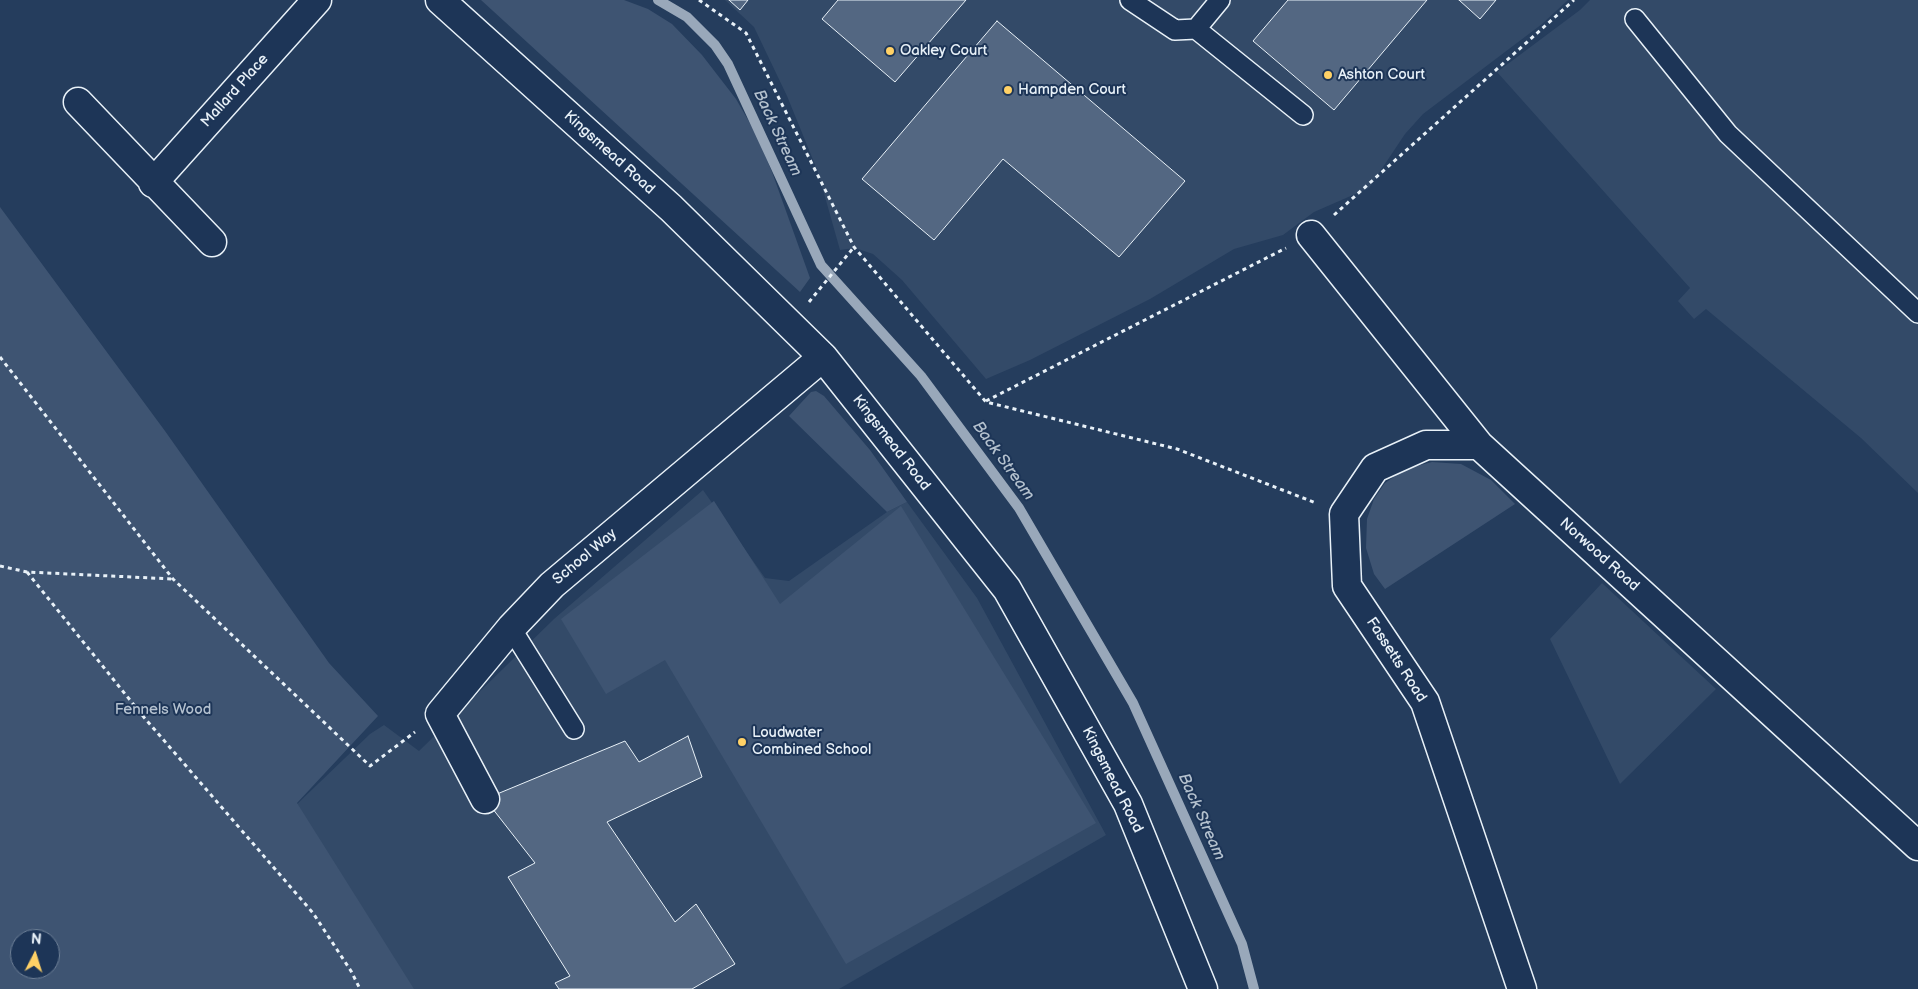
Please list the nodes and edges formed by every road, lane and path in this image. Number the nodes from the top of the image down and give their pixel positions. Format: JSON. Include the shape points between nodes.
{"nodes":[{"id":1,"x":317,"y":0,"type":"edge"},
{"id":2,"x":440,"y":0,"type":"edge"},
{"id":3,"x":699,"y":0,"type":"edge"},
{"id":4,"x":1130,"y":0,"type":"edge"},
{"id":5,"x":1220,"y":0,"type":"edge"},
{"id":6,"x":1574,"y":0,"type":"edge"},
{"id":7,"x":1635,"y":19,"type":"dead end"},
{"id":8,"x":1196,"y":29,"type":"junction"},
{"id":9,"x":78,"y":102,"type":"dead end"},
{"id":10,"x":1303,"y":115,"type":"dead end"},
{"id":11,"x":153,"y":183,"type":"junction"},
{"id":12,"x":1311,"y":235,"type":"junction"},
{"id":13,"x":212,"y":242,"type":"dead end"},
{"id":14,"x":854,"y":247,"type":"junction"},
{"id":15,"x":1918,"y":313,"type":"edge"},
{"id":16,"x":790,"y":325,"type":"junction"},
{"id":17,"x":0,"y":357,"type":"edge"},
{"id":18,"x":823,"y":357,"type":"junction"},
{"id":19,"x":986,"y":402,"type":"junction"},
{"id":20,"x":1479,"y":445,"type":"junction"},
{"id":21,"x":1344,"y":514,"type":"junction"},
{"id":22,"x":0,"y":566,"type":"edge"},
{"id":23,"x":27,"y":572,"type":"junction"},
{"id":24,"x":174,"y":579,"type":"junction"},
{"id":25,"x":511,"y":628,"type":"junction"},
{"id":26,"x":440,"y":714,"type":"junction"},
{"id":27,"x":574,"y":729,"type":"dead end"},
{"id":28,"x":485,"y":799,"type":"dead end"},
{"id":29,"x":1918,"y":846,"type":"edge"},
{"id":30,"x":360,"y":989,"type":"edge"},
{"id":31,"x":1203,"y":989,"type":"edge"},
{"id":32,"x":1522,"y":989,"type":"edge"}],
"edges":[{"from":1,"to":11,"type":"street","name":"Mallard Place"},
{"from":2,"to":16,"type":"street","name":"Kingsmead Road","via":[[671,208]]},
{"from":3,"to":14,"type":"path","via":[[746,33]]},
{"from":4,"to":8,"type":"lane","via":[[1174,30]]},
{"from":5,"to":8,"type":"lane"},
{"from":6,"to":12,"type":"path"},
{"from":7,"to":15,"type":"lane","via":[[1728,134]]},
{"from":8,"to":10,"type":"lane"},
{"from":9,"to":11,"type":"street"},
{"from":11,"to":13,"type":"street"},
{"from":12,"to":19,"type":"path"},
{"from":12,"to":20,"type":"street","name":"Norwood Road"},
{"from":14,"to":16,"type":"path"},
{"from":14,"to":19,"type":"path"},
{"from":16,"to":18,"type":"street","name":"Kingsmead Road"},
{"from":17,"to":24,"type":"path"},
{"from":18,"to":25,"type":"street","name":"School Way","via":[[552,585]]},
{"from":18,"to":31,"type":"street","name":"Kingsmead Road","via":[[1007,589],[1128,804]]},
{"from":19,"to":21,"type":"path","via":[[1177,450]]},
{"from":20,"to":21,"type":"street","via":[[1426,445],[1375,468]]},
{"from":20,"to":29,"type":"street","name":"Norwood Road"},
{"from":21,"to":32,"type":"street","name":"Fassetts Road","via":[[1347,586],[1425,702]]},
{"from":22,"to":23,"type":"path"},
{"from":23,"to":24,"type":"path"},
{"from":23,"to":30,"type":"path","via":[[142,715],[313,913]]},
{"from":24,"to":26,"type":"path","via":[[370,766]]},
{"from":25,"to":26,"type":"street","name":"School Way"},
{"from":25,"to":27,"type":"lane"},
{"from":26,"to":28,"type":"street"}]}
